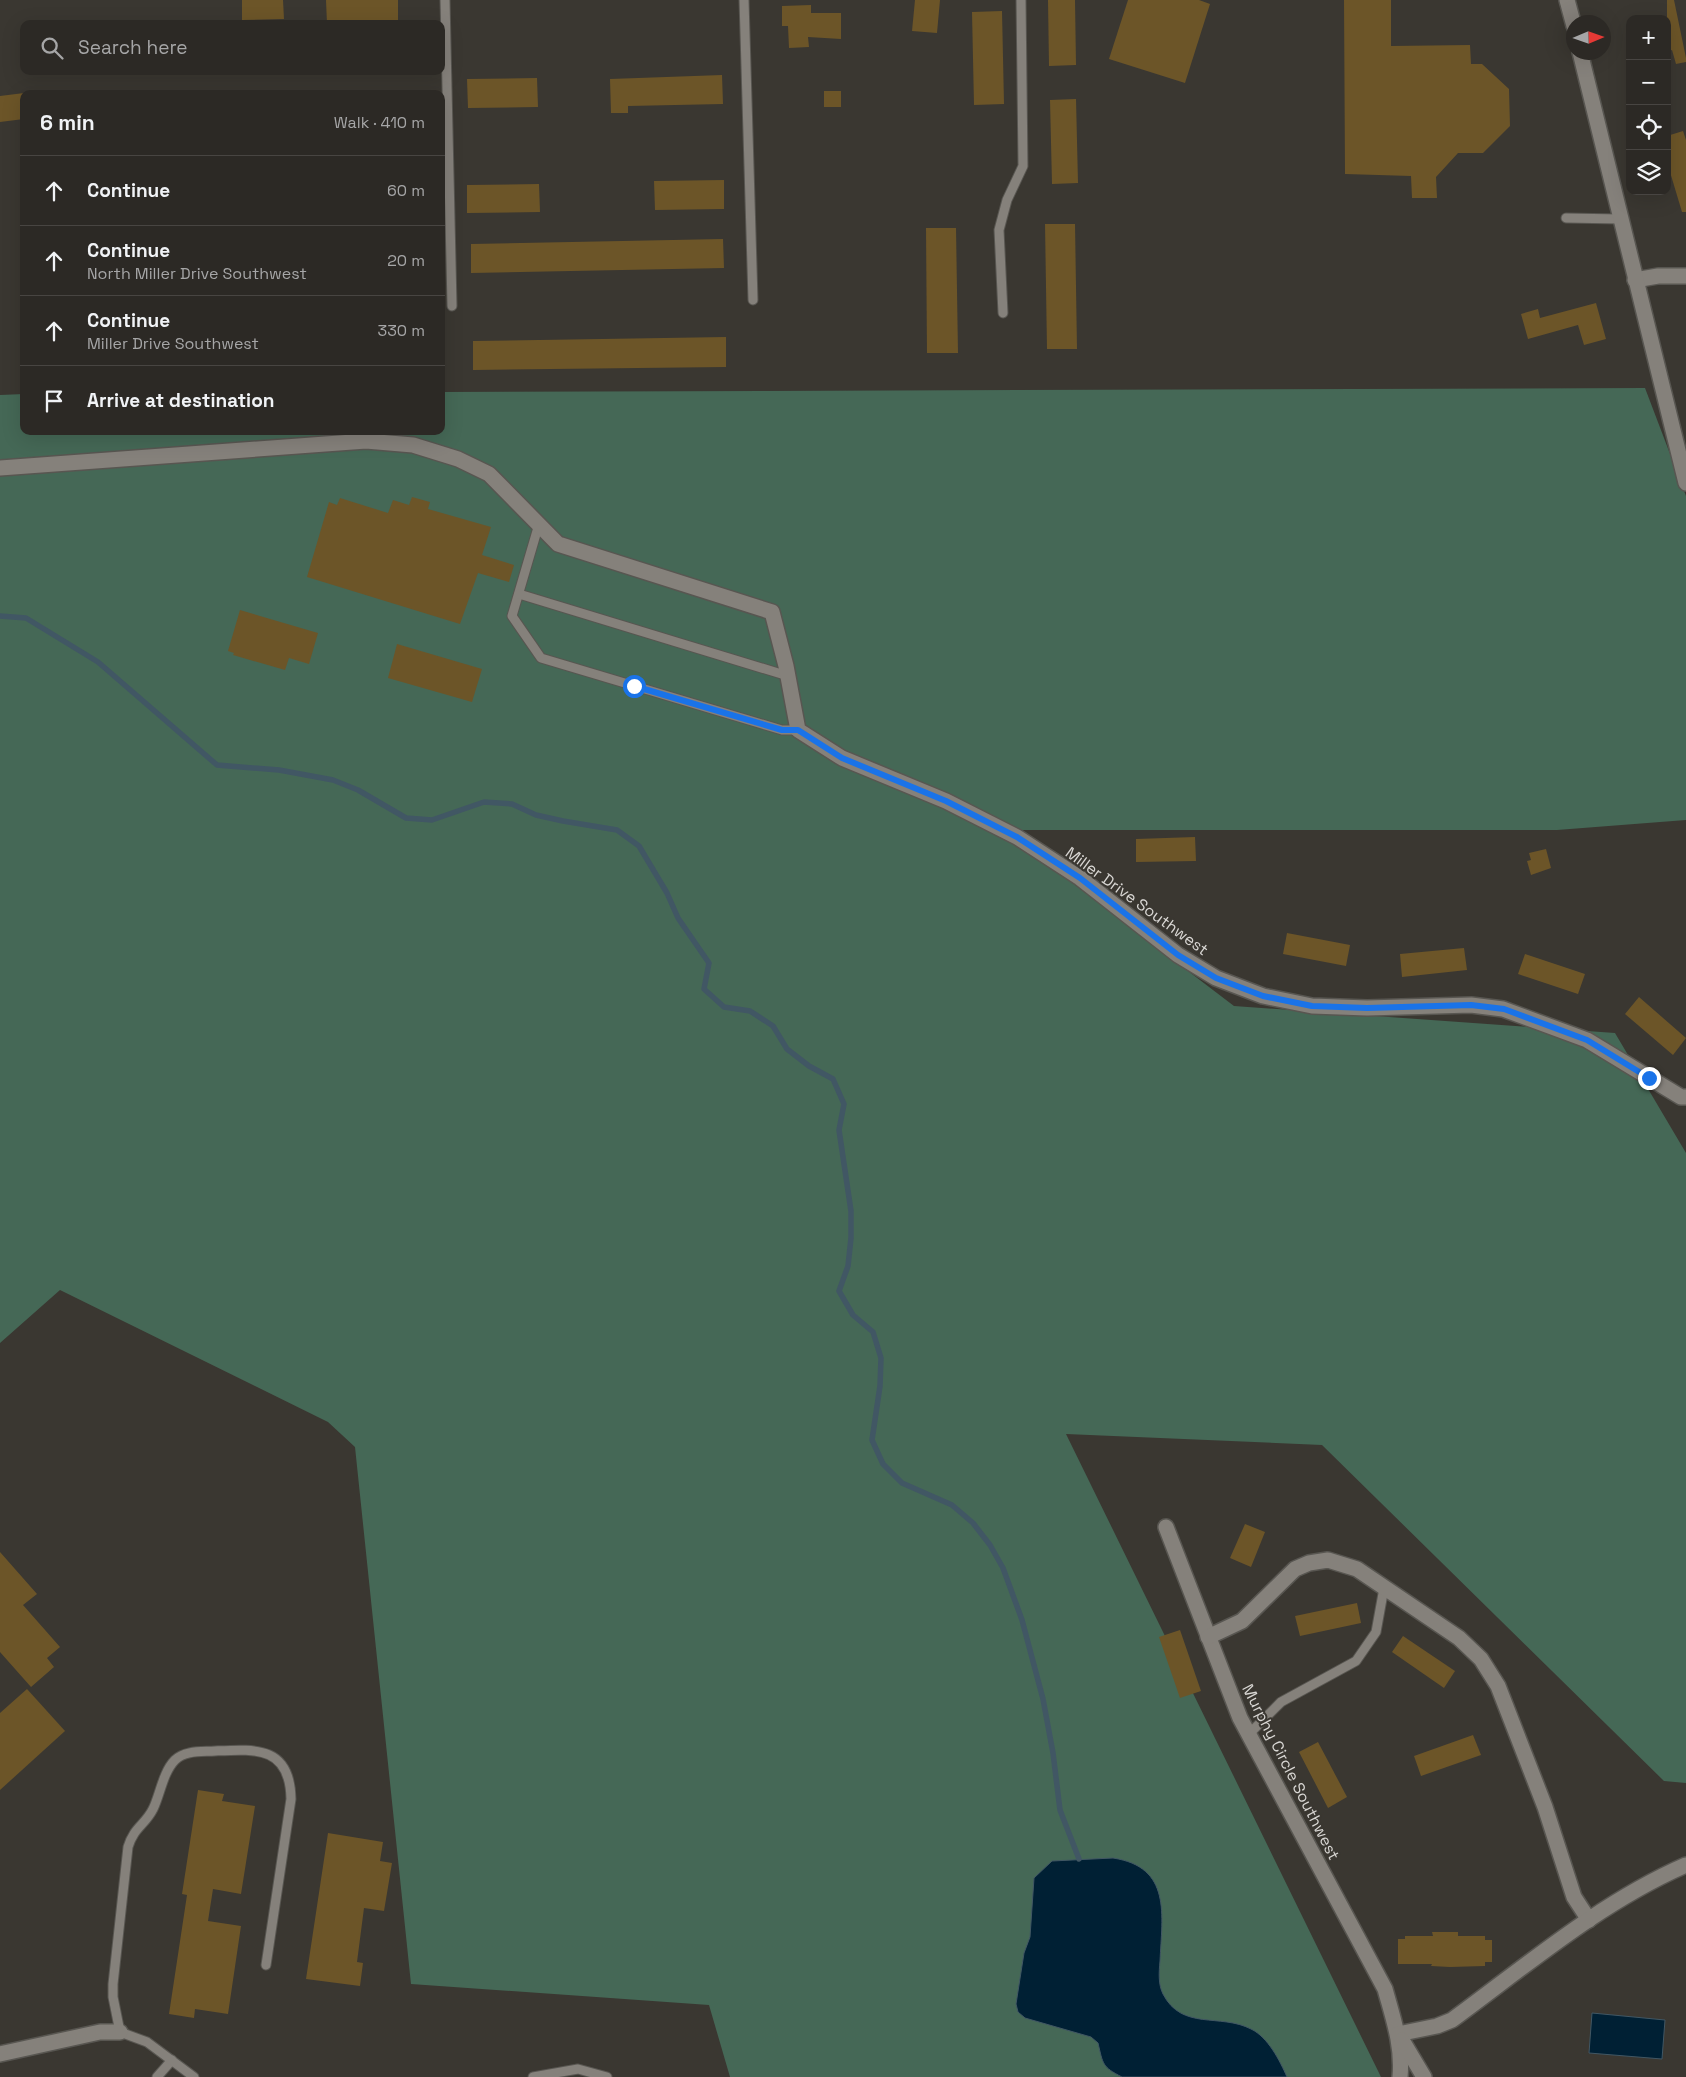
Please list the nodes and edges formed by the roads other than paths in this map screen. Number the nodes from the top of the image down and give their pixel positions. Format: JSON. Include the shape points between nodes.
{"nodes":[{"id":1,"x":445,"y":0,"type":"edge"},
{"id":2,"x":744,"y":0,"type":"edge"},
{"id":3,"x":1021,"y":0,"type":"edge"},
{"id":4,"x":1567,"y":0,"type":"edge"},
{"id":5,"x":1571,"y":15,"type":"edge"},
{"id":6,"x":1582,"y":60,"type":"edge"},
{"id":7,"x":1566,"y":218,"type":"dead end"},
{"id":8,"x":1620,"y":219,"type":"junction"},
{"id":9,"x":1686,"y":276,"type":"edge"},
{"id":10,"x":1634,"y":280,"type":"junction"},
{"id":11,"x":753,"y":300,"type":"dead end"},
{"id":12,"x":452,"y":306,"type":"dead end"},
{"id":13,"x":1003,"y":313,"type":"dead end"},
{"id":14,"x":1683,"y":460,"type":"edge"},
{"id":15,"x":0,"y":468,"type":"edge"},
{"id":16,"x":1686,"y":483,"type":"edge"},
{"id":17,"x":539,"y":524,"type":"junction"},
{"id":18,"x":518,"y":594,"type":"junction"},
{"id":19,"x":788,"y":676,"type":"junction"},
{"id":20,"x":798,"y":730,"type":"junction"},
{"id":21,"x":1686,"y":1098,"type":"edge"},
{"id":22,"x":1166,"y":1527,"type":"dead end"},
{"id":23,"x":1384,"y":1588,"type":"junction"},
{"id":24,"x":1208,"y":1637,"type":"junction"},
{"id":25,"x":1249,"y":1734,"type":"junction"},
{"id":26,"x":1686,"y":1865,"type":"edge"},
{"id":27,"x":1589,"y":1920,"type":"junction"},
{"id":28,"x":266,"y":1964,"type":"dead end"},
{"id":29,"x":120,"y":2032,"type":"junction"},
{"id":30,"x":1398,"y":2034,"type":"junction"},
{"id":31,"x":0,"y":2054,"type":"edge"},
{"id":32,"x":172,"y":2060,"type":"junction"},
{"id":33,"x":157,"y":2077,"type":"edge"},
{"id":34,"x":194,"y":2077,"type":"edge"},
{"id":35,"x":533,"y":2077,"type":"edge"},
{"id":36,"x":607,"y":2077,"type":"edge"},
{"id":37,"x":1400,"y":2077,"type":"edge"},
{"id":38,"x":1424,"y":2077,"type":"edge"}],
"edges":[{"from":1,"to":12,"type":"lane"},
{"from":2,"to":11,"type":"lane"},
{"from":3,"to":13,"type":"lane","via":[[1023,166],[1007,200],[999,230]]},
{"from":4,"to":5,"type":"street"},
{"from":6,"to":8,"type":"street"},
{"from":7,"to":8,"type":"lane"},
{"from":8,"to":10,"type":"street"},
{"from":9,"to":10,"type":"street"},
{"from":10,"to":14,"type":"street"},
{"from":14,"to":16,"type":"street"},
{"from":15,"to":17,"type":"street","via":[[366,441],[404,444],[458,459],[489,474]]},
{"from":17,"to":18,"type":"lane"},
{"from":17,"to":19,"type":"street","via":[[558,544],[693,584],[772,612]]},
{"from":18,"to":19,"type":"lane"},
{"from":18,"to":20,"type":"lane","via":[[512,616],[541,658],[782,730]]},
{"from":19,"to":20,"type":"street"},
{"from":20,"to":21,"type":"street","name":"Miller Drive Southwest","via":[[835,754],[946,801],[1017,837],[1080,878],[1178,955],[1216,978],[1263,996],[1312,1006],[1471,1005],[1504,1009],[1587,1040]]},
{"from":22,"to":24,"type":"street","name":"Murphy Circle Southwest"},
{"from":23,"to":24,"type":"street","via":[[1357,1568],[1328,1560],[1309,1562],[1295,1569],[1242,1621]]},
{"from":23,"to":25,"type":"lane","via":[[1376,1632],[1356,1660],[1281,1702]]},
{"from":23,"to":27,"type":"street","via":[[1459,1638],[1481,1659],[1498,1686],[1545,1807],[1574,1897]]},
{"from":24,"to":25,"type":"street","name":"Murphy Circle Southwest"},
{"from":25,"to":30,"type":"street","name":"Murphy Circle Southwest","via":[[1384,1989]]},
{"from":26,"to":27,"type":"street","via":[[1660,1876]]},
{"from":27,"to":30,"type":"street","via":[[1452,2020]]},
{"from":28,"to":29,"type":"lane","via":[[291,1799],[288,1774],[282,1764],[258,1751],[186,1754],[171,1766],[152,1811],[131,1836],[128,1847],[113,1984]]},
{"from":29,"to":31,"type":"street","via":[[100,2032]]},
{"from":29,"to":32,"type":"lane","via":[[138,2037]]},
{"from":30,"to":37,"type":"street","via":[[1402,2062]]},
{"from":30,"to":38,"type":"street"},
{"from":32,"to":33,"type":"lane"},
{"from":32,"to":34,"type":"lane"},
{"from":35,"to":36,"type":"lane","via":[[578,2069]]}]}
